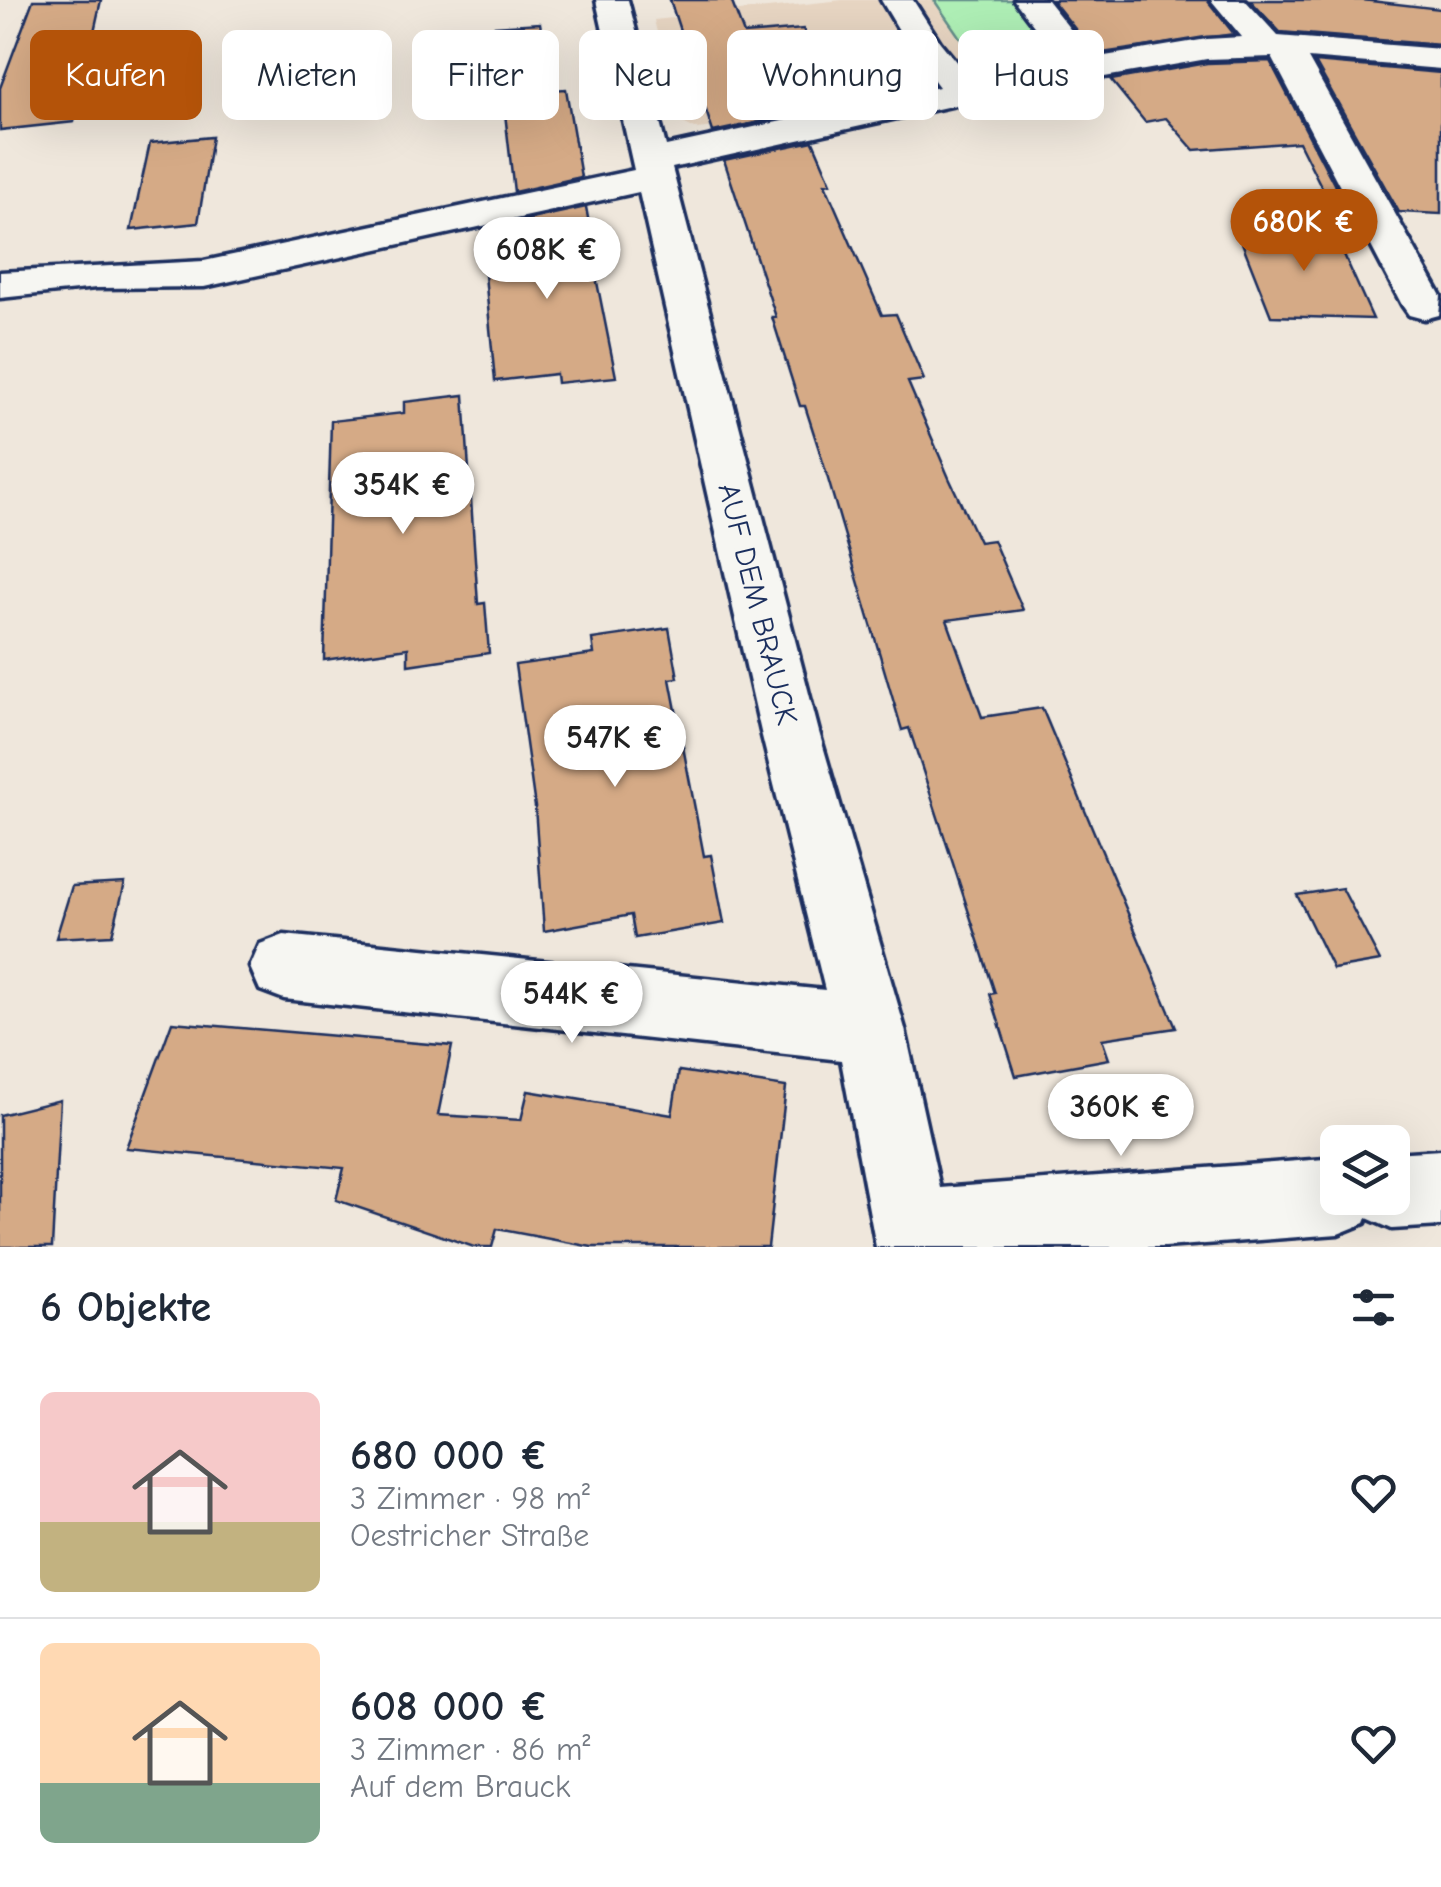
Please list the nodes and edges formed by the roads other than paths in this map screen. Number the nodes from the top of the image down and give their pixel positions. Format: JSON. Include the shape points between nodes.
{"nodes":[{"id":1,"x":612,"y":0,"type":"edge"},
{"id":2,"x":898,"y":0,"type":"edge"},
{"id":3,"x":1030,"y":0,"type":"edge"},
{"id":4,"x":1227,"y":0,"type":"edge"},
{"id":5,"x":1053,"y":30,"type":"edge"},
{"id":6,"x":1276,"y":46,"type":"junction"},
{"id":7,"x":1441,"y":59,"type":"edge"},
{"id":8,"x":1104,"y":66,"type":"edge"},
{"id":9,"x":958,"y":86,"type":"edge"},
{"id":10,"x":958,"y":93,"type":"edge"},
{"id":11,"x":652,"y":169,"type":"junction"},
{"id":12,"x":0,"y":285,"type":"edge"},
{"id":13,"x":1424,"y":305,"type":"dead end"},
{"id":14,"x":284,"y":967,"type":"dead end"},
{"id":15,"x":870,"y":1029,"type":"junction"},
{"id":16,"x":1441,"y":1188,"type":"edge"},
{"id":17,"x":1410,"y":1191,"type":"edge"},
{"id":18,"x":1320,"y":1198,"type":"edge"},
{"id":19,"x":914,"y":1238,"type":"edge"}],
"edges":[{"from":1,"to":11,"type":"street","name":"AUF DEM BRAUCK"},
{"from":2,"to":9,"type":"street"},
{"from":3,"to":5,"type":"street"},
{"from":4,"to":6,"type":"street"},
{"from":6,"to":7,"type":"street"},
{"from":6,"to":8,"type":"street"},
{"from":6,"to":13,"type":"street"},
{"from":10,"to":11,"type":"street"},
{"from":11,"to":12,"type":"street","via":[[204,274]]},
{"from":11,"to":15,"type":"street","name":"AUF DEM BRAUCK"},
{"from":14,"to":15,"type":"street"},
{"from":15,"to":19,"type":"street","name":"AUF DEM BRAUCK"},
{"from":16,"to":17,"type":"street"},
{"from":18,"to":19,"type":"street"}]}
